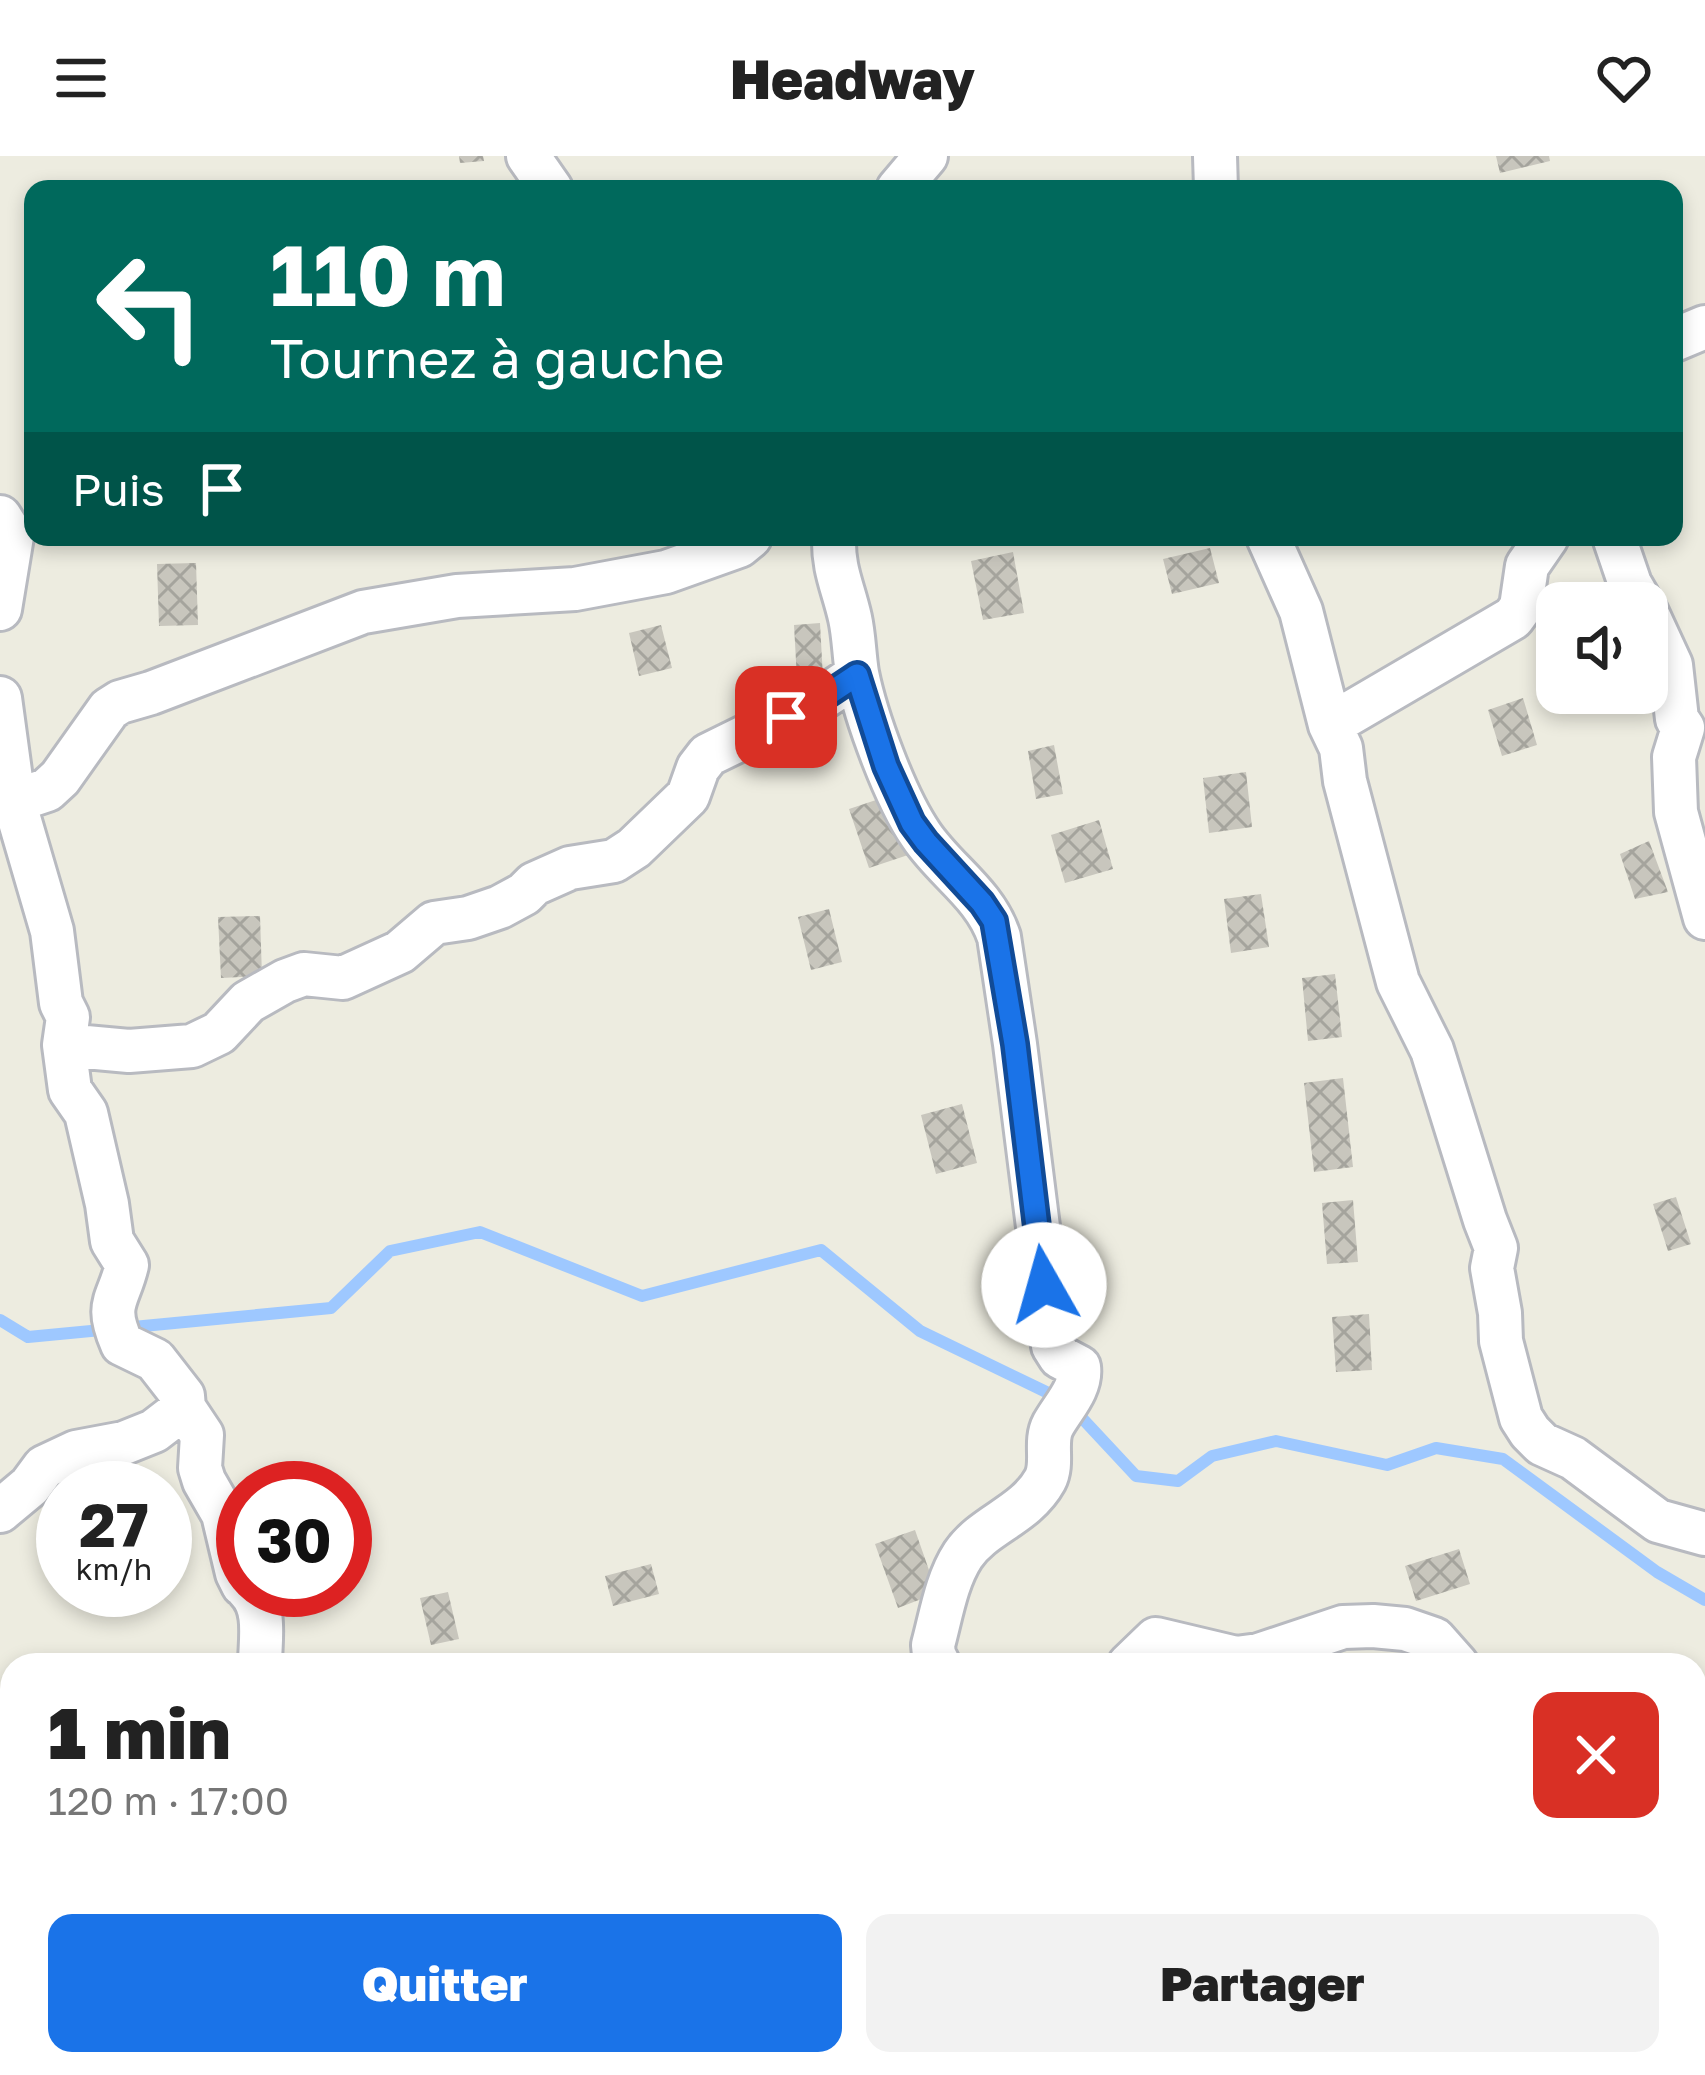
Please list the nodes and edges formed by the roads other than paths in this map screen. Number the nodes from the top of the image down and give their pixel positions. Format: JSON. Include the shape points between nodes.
{"nodes":[{"id":1,"x":926,"y":156,"type":"edge"},
{"id":2,"x":906,"y":180,"type":"edge"},
{"id":3,"x":0,"y":517,"type":"edge"},
{"id":4,"x":739,"y":546,"type":"edge"},
{"id":5,"x":834,"y":546,"type":"edge"},
{"id":6,"x":1272,"y":546,"type":"edge"},
{"id":7,"x":1541,"y":546,"type":"edge"},
{"id":8,"x":1617,"y":546,"type":"edge"},
{"id":9,"x":1629,"y":582,"type":"edge"},
{"id":10,"x":0,"y":609,"type":"edge"},
{"id":11,"x":1668,"y":658,"type":"edge"},
{"id":12,"x":857,"y":675,"type":"junction"},
{"id":13,"x":0,"y":698,"type":"edge"},
{"id":14,"x":1330,"y":725,"type":"junction"},
{"id":15,"x":14,"y":801,"type":"junction"},
{"id":16,"x":1705,"y":918,"type":"edge"},
{"id":17,"x":64,"y":1046,"type":"junction"},
{"id":18,"x":184,"y":1408,"type":"junction"},
{"id":19,"x":216,"y":1502,"type":"edge"},
{"id":20,"x":0,"y":1511,"type":"edge"},
{"id":21,"x":1705,"y":1534,"type":"edge"},
{"id":22,"x":261,"y":1617,"type":"edge"},
{"id":23,"x":260,"y":1653,"type":"edge"},
{"id":24,"x":934,"y":1653,"type":"edge"},
{"id":25,"x":1142,"y":1653,"type":"edge"},
{"id":26,"x":1214,"y":1653,"type":"edge"},
{"id":27,"x":1265,"y":1653,"type":"edge"},
{"id":28,"x":1445,"y":1653,"type":"edge"}],
"edges":[{"from":1,"to":2,"type":"street"},
{"from":3,"to":10,"type":"street","via":[[11,536]]},
{"from":4,"to":15,"type":"street","via":[[666,572],[575,589],[363,612],[119,702],[60,778]]},
{"from":5,"to":12,"type":"street"},
{"from":6,"to":14,"type":"street","via":[[1301,611]]},
{"from":7,"to":14,"type":"street","via":[[1513,618]]},
{"from":8,"to":9,"type":"street"},
{"from":11,"to":16,"type":"street","via":[[1683,728],[1674,757],[1676,812]]},
{"from":12,"to":17,"type":"street","via":[[708,755],[688,796],[614,861],[570,868],[500,907],[434,923],[400,952],[343,978],[304,974],[285,981],[192,1046]]},
{"from":12,"to":24,"type":"street","via":[[912,823],[994,921],[1053,1346],[1081,1373],[1049,1432],[1048,1475],[958,1561]]},
{"from":13,"to":15,"type":"street"},
{"from":14,"to":21,"type":"street","via":[[1398,982],[1432,1050],[1494,1238],[1501,1341],[1521,1418],[1542,1444],[1648,1515]]},
{"from":15,"to":17,"type":"street","via":[[52,931],[68,1017]]},
{"from":17,"to":18,"type":"street","via":[[112,1241],[127,1265],[112,1305],[116,1328],[122,1344],[155,1360]]},
{"from":18,"to":19,"type":"street","via":[[202,1435],[200,1468]]},
{"from":18,"to":20,"type":"street","via":[[154,1431],[44,1467]]},
{"from":22,"to":23,"type":"street"},
{"from":25,"to":26,"type":"street","via":[[1156,1640]]},
{"from":27,"to":28,"type":"street","via":[[1343,1627],[1373,1626],[1405,1629]]}]}
